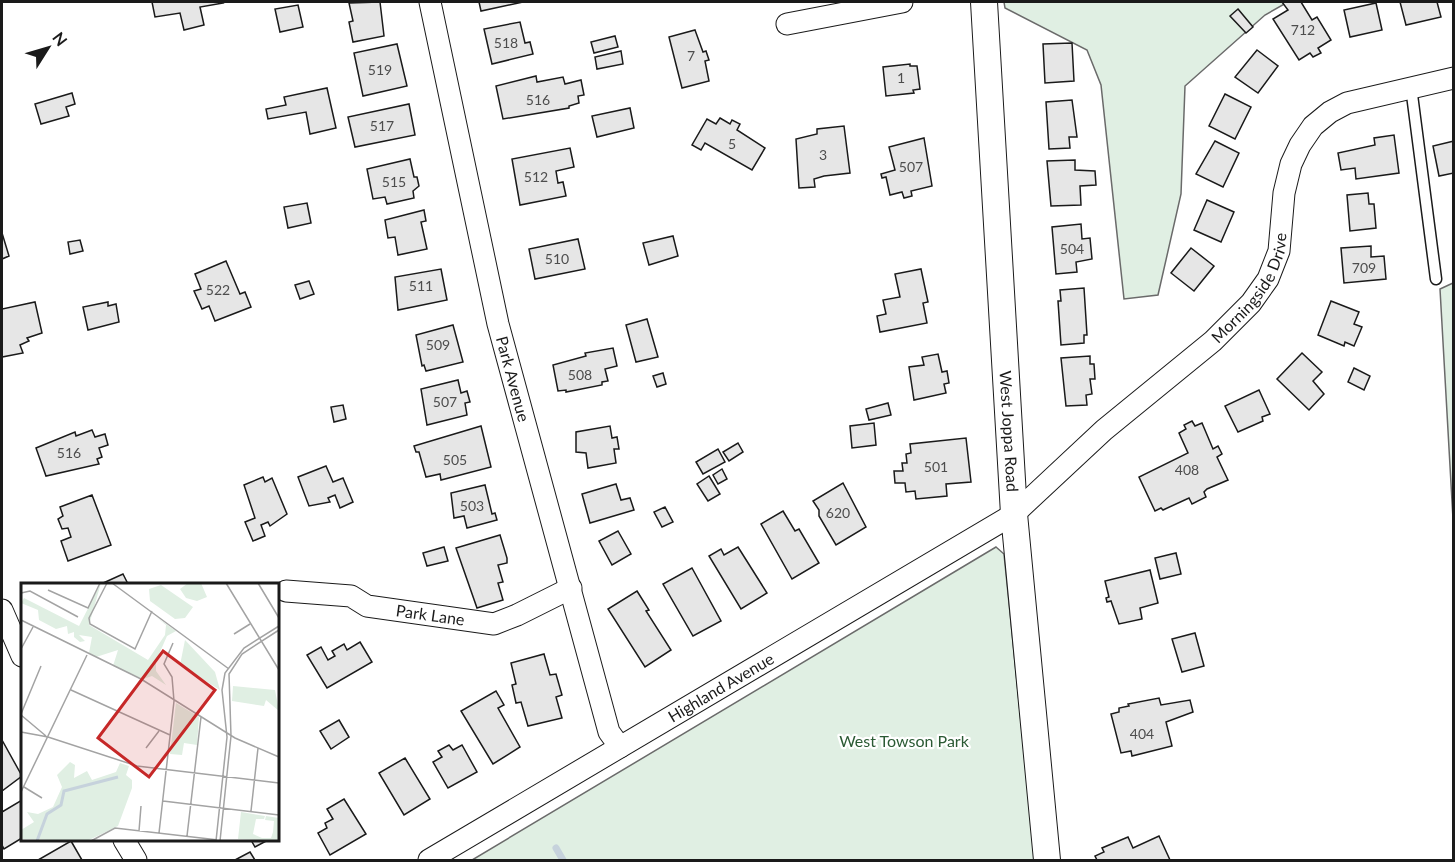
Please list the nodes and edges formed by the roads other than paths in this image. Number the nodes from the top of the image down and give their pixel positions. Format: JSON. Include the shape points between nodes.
{"nodes":[{"id":1,"x":430,"y":2,"type":"edge"},
{"id":2,"x":902,"y":2,"type":"edge"},
{"id":3,"x":984,"y":2,"type":"edge"},
{"id":4,"x":787,"y":24,"type":"dead end"},
{"id":5,"x":1454,"y":78,"type":"edge"},
{"id":6,"x":1411,"y":87,"type":"junction"},
{"id":7,"x":1436,"y":279,"type":"dead end"},
{"id":8,"x":1014,"y":514,"type":"junction"},
{"id":9,"x":571,"y":588,"type":"junction"},
{"id":10,"x":286,"y":591,"type":"dead end"},
{"id":11,"x":2,"y":610,"type":"edge"},
{"id":12,"x":21,"y":654,"type":"edge"},
{"id":13,"x":620,"y":747,"type":"junction"},
{"id":14,"x":125,"y":841,"type":"edge"},
{"id":15,"x":136,"y":861,"type":"edge"},
{"id":16,"x":429,"y":861,"type":"edge"},
{"id":17,"x":1047,"y":861,"type":"edge"}],
"edges":[{"from":1,"to":9,"type":"street","name":"Park Avenue","via":[[492,301]]},
{"from":2,"to":4,"type":"street"},
{"from":3,"to":8,"type":"street","name":"West Joppa Road"},
{"from":5,"to":6,"type":"street","name":"Morningside Drive"},
{"from":6,"to":7,"type":"lane"},
{"from":6,"to":8,"type":"street","name":"Morningside Drive","via":[[1347,103],[1313,126],[1291,164],[1279,251],[1268,279],[1251,303],[1213,341],[1104,430]]},
{"from":8,"to":13,"type":"street","name":"Highland Avenue"},
{"from":8,"to":17,"type":"street","name":"West Joppa Road"},
{"from":9,"to":10,"type":"street","name":"Park Lane","via":[[494,624],[367,606],[351,596]]},
{"from":9,"to":13,"type":"street","name":"Park Avenue","via":[[609,732]]},
{"from":11,"to":12,"type":"street"},
{"from":13,"to":16,"type":"street","name":"Highland Avenue"},
{"from":14,"to":15,"type":"street"}]}
